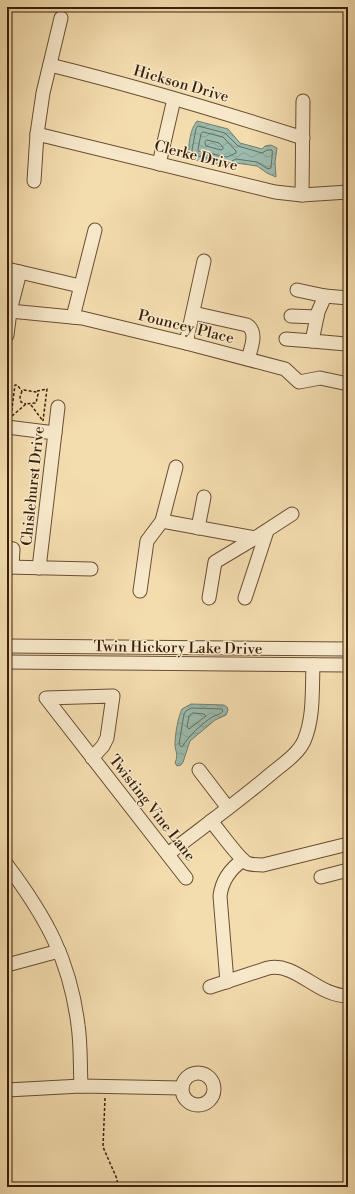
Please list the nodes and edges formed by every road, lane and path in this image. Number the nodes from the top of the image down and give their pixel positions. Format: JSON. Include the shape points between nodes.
{"nodes":[{"id":1,"x":61,"y":18,"type":"dead end"},
{"id":2,"x":50,"y":65,"type":"junction"},
{"id":3,"x":174,"y":99,"type":"junction"},
{"id":4,"x":303,"y":101,"type":"dead end"},
{"id":5,"x":38,"y":134,"type":"junction"},
{"id":6,"x":303,"y":138,"type":"junction"},
{"id":7,"x":159,"y":164,"type":"junction"},
{"id":8,"x":34,"y":181,"type":"dead end"},
{"id":9,"x":348,"y":192,"type":"edge"},
{"id":10,"x":302,"y":195,"type":"junction"},
{"id":11,"x":95,"y":230,"type":"dead end"},
{"id":12,"x":204,"y":261,"type":"dead end"},
{"id":13,"x":13,"y":270,"type":"edge"},
{"id":14,"x":80,"y":286,"type":"junction"},
{"id":15,"x":297,"y":290,"type":"dead end"},
{"id":16,"x":325,"y":296,"type":"junction"},
{"id":17,"x":348,"y":298,"type":"edge"},
{"id":18,"x":10,"y":312,"type":"junction"},
{"id":19,"x":193,"y":312,"type":"junction"},
{"id":20,"x":290,"y":316,"type":"dead end"},
{"id":21,"x":72,"y":317,"type":"junction"},
{"id":22,"x":317,"y":317,"type":"junction"},
{"id":23,"x":7,"y":335,"type":"edge"},
{"id":24,"x":286,"y":339,"type":"dead end"},
{"id":25,"x":312,"y":342,"type":"junction"},
{"id":26,"x":186,"y":343,"type":"junction"},
{"id":27,"x":348,"y":346,"type":"edge"},
{"id":28,"x":248,"y":359,"type":"junction"},
{"id":29,"x":348,"y":383,"type":"edge"},
{"id":30,"x":22,"y":391,"type":"junction"},
{"id":31,"x":36,"y":392,"type":"junction"},
{"id":32,"x":26,"y":404,"type":"junction"},
{"id":33,"x":30,"y":404,"type":"junction"},
{"id":34,"x":58,"y":407,"type":"dead end"},
{"id":35,"x":18,"y":418,"type":"dead end"},
{"id":36,"x":38,"y":420,"type":"dead end"},
{"id":37,"x":43,"y":421,"type":"junction"},
{"id":38,"x":9,"y":422,"type":"edge"},
{"id":39,"x":52,"y":427,"type":"junction"},
{"id":40,"x":176,"y":467,"type":"dead end"},
{"id":41,"x":204,"y":497,"type":"dead end"},
{"id":42,"x":292,"y":514,"type":"dead end"},
{"id":43,"x":162,"y":521,"type":"junction"},
{"id":44,"x":198,"y":528,"type":"junction"},
{"id":45,"x":267,"y":531,"type":"junction"},
{"id":46,"x":255,"y":538,"type":"junction"},
{"id":47,"x":7,"y":548,"type":"edge"},
{"id":48,"x":10,"y":567,"type":"edge"},
{"id":49,"x":39,"y":568,"type":"junction"},
{"id":50,"x":91,"y":570,"type":"dead end"},
{"id":51,"x":140,"y":591,"type":"dead end"},
{"id":52,"x":209,"y":598,"type":"dead end"},
{"id":53,"x":245,"y":598,"type":"dead end"},
{"id":54,"x":7,"y":646,"type":"edge"},
{"id":55,"x":348,"y":648,"type":"edge"},
{"id":56,"x":7,"y":662,"type":"edge"},
{"id":57,"x":313,"y":665,"type":"junction"},
{"id":58,"x":348,"y":665,"type":"edge"},
{"id":59,"x":92,"y":758,"type":"junction"},
{"id":60,"x":199,"y":770,"type":"dead end"},
{"id":61,"x":228,"y":808,"type":"junction"},
{"id":62,"x":211,"y":821,"type":"junction"},
{"id":63,"x":348,"y":844,"type":"edge"},
{"id":64,"x":168,"y":854,"type":"junction"},
{"id":65,"x":243,"y":860,"type":"junction"},
{"id":66,"x":7,"y":865,"type":"edge"},
{"id":67,"x":348,"y":870,"type":"edge"},
{"id":68,"x":321,"y":877,"type":"dead end"},
{"id":69,"x":186,"y":878,"type":"dead end"},
{"id":70,"x":59,"y":950,"type":"junction"},
{"id":71,"x":7,"y":965,"type":"edge"},
{"id":72,"x":227,"y":982,"type":"junction"},
{"id":73,"x":210,"y":987,"type":"dead end"},
{"id":74,"x":348,"y":996,"type":"edge"},
{"id":75,"x":81,"y":1086,"type":"junction"},
{"id":76,"x":103,"y":1086,"type":"junction"},
{"id":77,"x":182,"y":1088,"type":"dead end"},
{"id":78,"x":7,"y":1090,"type":"edge"},
{"id":79,"x":118,"y":1187,"type":"edge"}],
"edges":[{"from":1,"to":2,"type":"street"},
{"from":2,"to":3,"type":"street","name":"Hickson Drive"},
{"from":2,"to":5,"type":"street","via":[[43,93]]},
{"from":3,"to":6,"type":"street","name":"Hickson Drive"},
{"from":3,"to":7,"type":"street"},
{"from":4,"to":6,"type":"street"},
{"from":5,"to":7,"type":"street","name":"Clerke Drive"},
{"from":5,"to":8,"type":"street"},
{"from":6,"to":10,"type":"street"},
{"from":7,"to":10,"type":"street","name":"Clerke Drive","via":[[266,190]]},
{"from":9,"to":10,"type":"street","name":"Clerke Drive"},
{"from":11,"to":14,"type":"street"},
{"from":12,"to":19,"type":"street"},
{"from":13,"to":14,"type":"street"},
{"from":13,"to":18,"type":"street"},
{"from":14,"to":21,"type":"street"},
{"from":15,"to":16,"type":"street"},
{"from":16,"to":17,"type":"street"},
{"from":16,"to":22,"type":"street"},
{"from":18,"to":21,"type":"street","name":"Pouncey Place"},
{"from":18,"to":23,"type":"street"},
{"from":19,"to":26,"type":"street"},
{"from":19,"to":28,"type":"street","via":[[252,328],[254,334]]},
{"from":20,"to":22,"type":"street"},
{"from":21,"to":26,"type":"street","name":"Pouncey Place"},
{"from":22,"to":25,"type":"street"},
{"from":24,"to":25,"type":"street"},
{"from":25,"to":27,"type":"street"},
{"from":26,"to":28,"type":"street","name":"Pouncey Place"},
{"from":28,"to":29,"type":"street","name":"Pouncey Place","via":[[285,369],[299,382],[320,378]]},
{"from":30,"to":31,"type":"path"},
{"from":30,"to":32,"type":"path","via":[[21,402]]},
{"from":30,"to":38,"type":"path","via":[[15,385]]},
{"from":31,"to":33,"type":"path","via":[[36,403]]},
{"from":31,"to":37,"type":"path","via":[[47,389]]},
{"from":32,"to":33,"type":"path"},
{"from":32,"to":38,"type":"path"},
{"from":33,"to":37,"type":"path"},
{"from":34,"to":39,"type":"street","name":"Chislehurst Drive"},
{"from":35,"to":38,"type":"path"},
{"from":36,"to":37,"type":"path"},
{"from":37,"to":39,"type":"path"},
{"from":38,"to":39,"type":"street"},
{"from":39,"to":49,"type":"street","name":"Chislehurst Drive"},
{"from":40,"to":43,"type":"street"},
{"from":41,"to":44,"type":"street"},
{"from":42,"to":45,"type":"street"},
{"from":43,"to":44,"type":"street"},
{"from":43,"to":51,"type":"street","via":[[147,541]]},
{"from":44,"to":46,"type":"street"},
{"from":45,"to":46,"type":"street"},
{"from":45,"to":53,"type":"street"},
{"from":46,"to":52,"type":"street","via":[[215,562]]},
{"from":47,"to":48,"type":"street","via":[[13,549]]},
{"from":48,"to":49,"type":"street"},
{"from":49,"to":50,"type":"street"},
{"from":54,"to":55,"type":"street","name":"Twin Hickory Lake Drive"},
{"from":56,"to":57,"type":"street","name":"Twin Hickory Lake Drive"},
{"from":57,"to":58,"type":"street","name":"Twin Hickory Lake Drive"},
{"from":57,"to":61,"type":"street","via":[[311,710],[304,743],[292,757]]},
{"from":59,"to":59,"type":"street","name":"Twisting Vine Lane","via":[[64,722],[46,698],[113,696],[107,738]]},
{"from":59,"to":64,"type":"street","name":"Twisting Vine Lane"},
{"from":60,"to":61,"type":"street"},
{"from":61,"to":62,"type":"street"},
{"from":62,"to":64,"type":"street"},
{"from":62,"to":65,"type":"street"},
{"from":63,"to":65,"type":"street","via":[[263,865],[246,863]]},
{"from":64,"to":69,"type":"street","name":"Twisting Vine Lane"},
{"from":65,"to":72,"type":"street","via":[[229,872],[220,896]]},
{"from":66,"to":70,"type":"street","via":[[36,906]]},
{"from":67,"to":68,"type":"street"},
{"from":70,"to":71,"type":"street"},
{"from":70,"to":75,"type":"street","via":[[66,967],[78,1025]]},
{"from":72,"to":73,"type":"street"},
{"from":72,"to":74,"type":"street","via":[[268,968],[282,968],[324,990]]},
{"from":75,"to":76,"type":"street"},
{"from":75,"to":78,"type":"street"},
{"from":76,"to":77,"type":"street"},
{"from":76,"to":79,"type":"path","via":[[106,1101],[103,1147]]}]}
